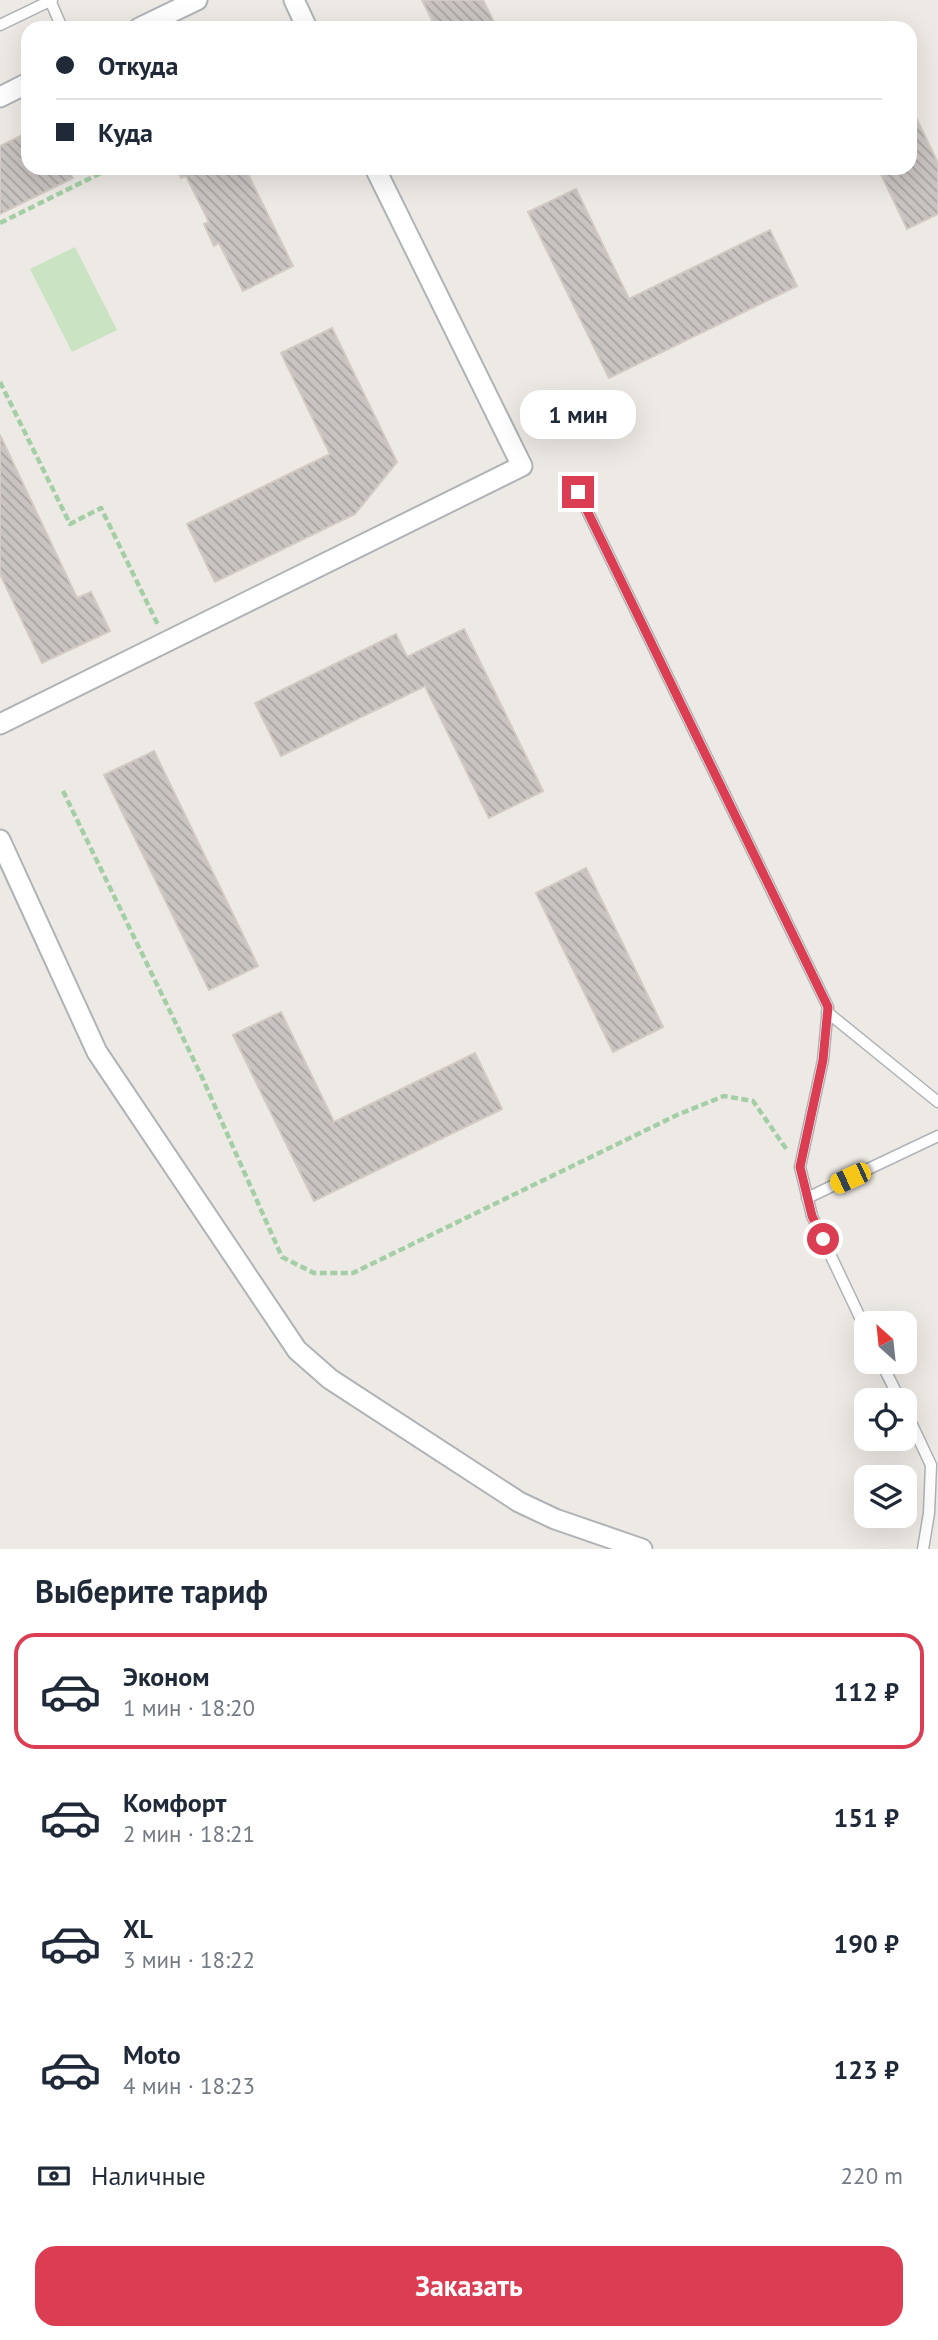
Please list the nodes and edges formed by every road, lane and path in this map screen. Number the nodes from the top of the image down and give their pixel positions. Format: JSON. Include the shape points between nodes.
{"nodes":[{"id":1,"x":50,"y":0,"type":"edge"},
{"id":2,"x":197,"y":0,"type":"edge"},
{"id":3,"x":294,"y":0,"type":"edge"},
{"id":4,"x":59,"y":21,"type":"edge"},
{"id":5,"x":154,"y":21,"type":"edge"},
{"id":6,"x":304,"y":21,"type":"edge"},
{"id":7,"x":0,"y":25,"type":"edge"},
{"id":8,"x":21,"y":86,"type":"edge"},
{"id":9,"x":0,"y":97,"type":"edge"},
{"id":10,"x":97,"y":175,"type":"edge"},
{"id":11,"x":378,"y":175,"type":"edge"},
{"id":12,"x":0,"y":223,"type":"edge"},
{"id":13,"x":0,"y":382,"type":"edge"},
{"id":14,"x":578,"y":492,"type":"dead end"},
{"id":15,"x":167,"y":642,"type":"junction"},
{"id":16,"x":0,"y":724,"type":"edge"},
{"id":17,"x":63,"y":791,"type":"dead end"},
{"id":18,"x":0,"y":840,"type":"edge"},
{"id":19,"x":827,"y":1012,"type":"junction"},
{"id":20,"x":938,"y":1102,"type":"edge"},
{"id":21,"x":938,"y":1136,"type":"edge"},
{"id":22,"x":800,"y":1167,"type":"junction"},
{"id":23,"x":807,"y":1198,"type":"junction"},
{"id":24,"x":857,"y":1311,"type":"edge"},
{"id":25,"x":917,"y":1435,"type":"edge"},
{"id":26,"x":642,"y":1549,"type":"edge"},
{"id":27,"x":923,"y":1549,"type":"edge"}],
"edges":[{"from":1,"to":4,"type":"lane"},
{"from":1,"to":7,"type":"lane"},
{"from":2,"to":5,"type":"street"},
{"from":3,"to":6,"type":"street"},
{"from":8,"to":9,"type":"street"},
{"from":10,"to":12,"type":"path"},
{"from":11,"to":15,"type":"street","via":[[522,466]]},
{"from":13,"to":15,"type":"path","via":[[70,524],[101,508]]},
{"from":14,"to":19,"type":"lane"},
{"from":15,"to":16,"type":"street"},
{"from":17,"to":22,"type":"path","via":[[201,1075],[282,1257],[314,1273],[353,1272],[724,1096],[753,1101]]},
{"from":18,"to":26,"type":"street","via":[[97,1052],[297,1350],[331,1379],[519,1502]]},
{"from":19,"to":20,"type":"lane"},
{"from":19,"to":22,"type":"lane","via":[[823,1060]]},
{"from":21,"to":23,"type":"lane"},
{"from":22,"to":23,"type":"lane"},
{"from":23,"to":24,"type":"lane"},
{"from":25,"to":27,"type":"lane","via":[[931,1465]]}]}
